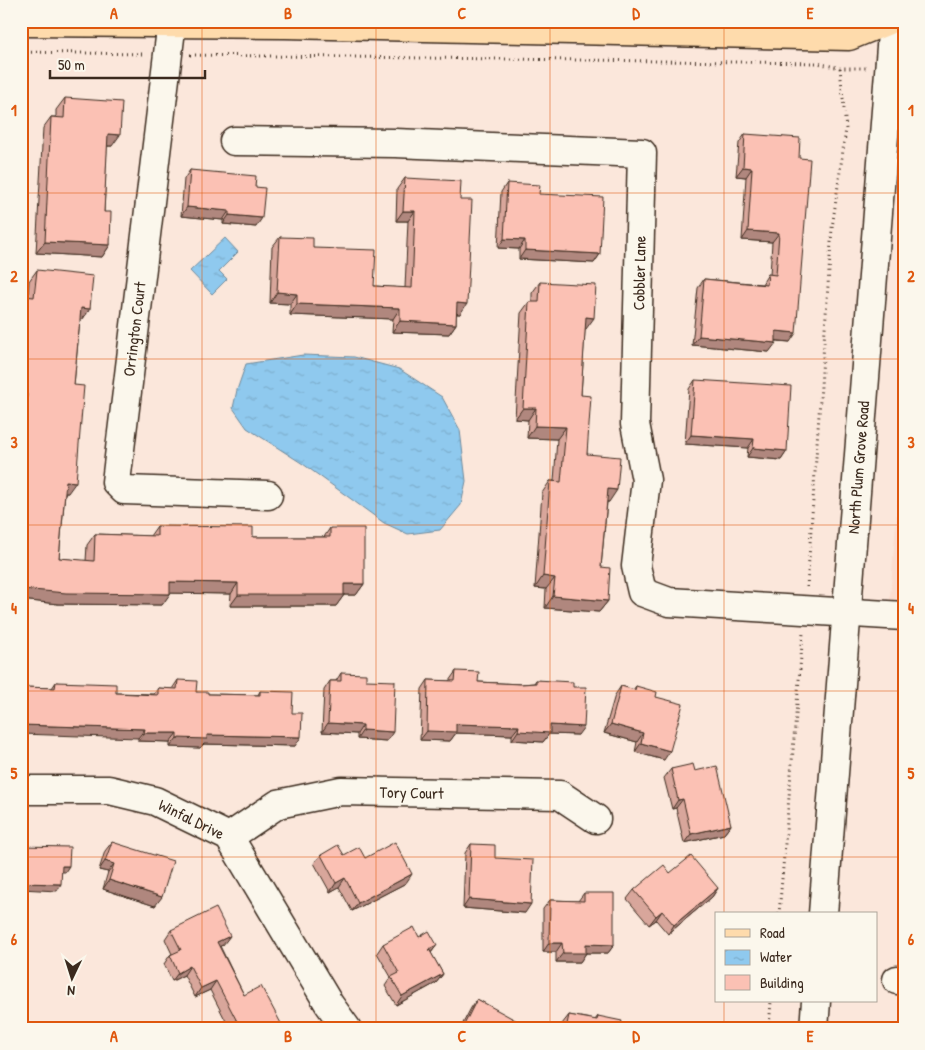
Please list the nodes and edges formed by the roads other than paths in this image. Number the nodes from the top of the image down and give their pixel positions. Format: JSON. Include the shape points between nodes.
{"nodes":[{"id":1,"x":886,"y":21,"type":"edge"},
{"id":2,"x":893,"y":21,"type":"edge"},
{"id":3,"x":21,"y":22,"type":"edge"},
{"id":4,"x":172,"y":22,"type":"edge"},
{"id":5,"x":234,"y":141,"type":"dead end"},
{"id":6,"x":268,"y":495,"type":"dead end"},
{"id":7,"x":847,"y":612,"type":"junction"},
{"id":8,"x":904,"y":616,"type":"edge"},
{"id":9,"x":21,"y":790,"type":"edge"},
{"id":10,"x":596,"y":818,"type":"dead end"},
{"id":11,"x":229,"y":837,"type":"junction"},
{"id":12,"x":823,"y":912,"type":"edge"},
{"id":13,"x":816,"y":1002,"type":"edge"},
{"id":14,"x":347,"y":1029,"type":"edge"},
{"id":15,"x":814,"y":1029,"type":"edge"}],
"edges":[{"from":1,"to":4,"type":"main road","via":[[849,36]]},
{"from":2,"to":7,"type":"street","name":"North Plum Grove Road"},
{"from":3,"to":4,"type":"main road"},
{"from":4,"to":6,"type":"street","name":"Orrington Court","via":[[116,482],[124,490]]},
{"from":5,"to":7,"type":"street","name":"Cobbler Lane","via":[[395,143],[642,153],[635,424],[646,480],[636,566],[642,592],[669,602]]},
{"from":7,"to":8,"type":"street","name":"Cobbler Lane"},
{"from":7,"to":12,"type":"street","name":"North Plum Grove Road"},
{"from":9,"to":11,"type":"street","name":"Winfal Drive","via":[[109,790],[155,801]]},
{"from":10,"to":11,"type":"street","name":"Tory Court","via":[[560,795],[341,791],[278,804]]},
{"from":11,"to":14,"type":"street","name":"Winfal Drive"},
{"from":13,"to":15,"type":"street"}]}
